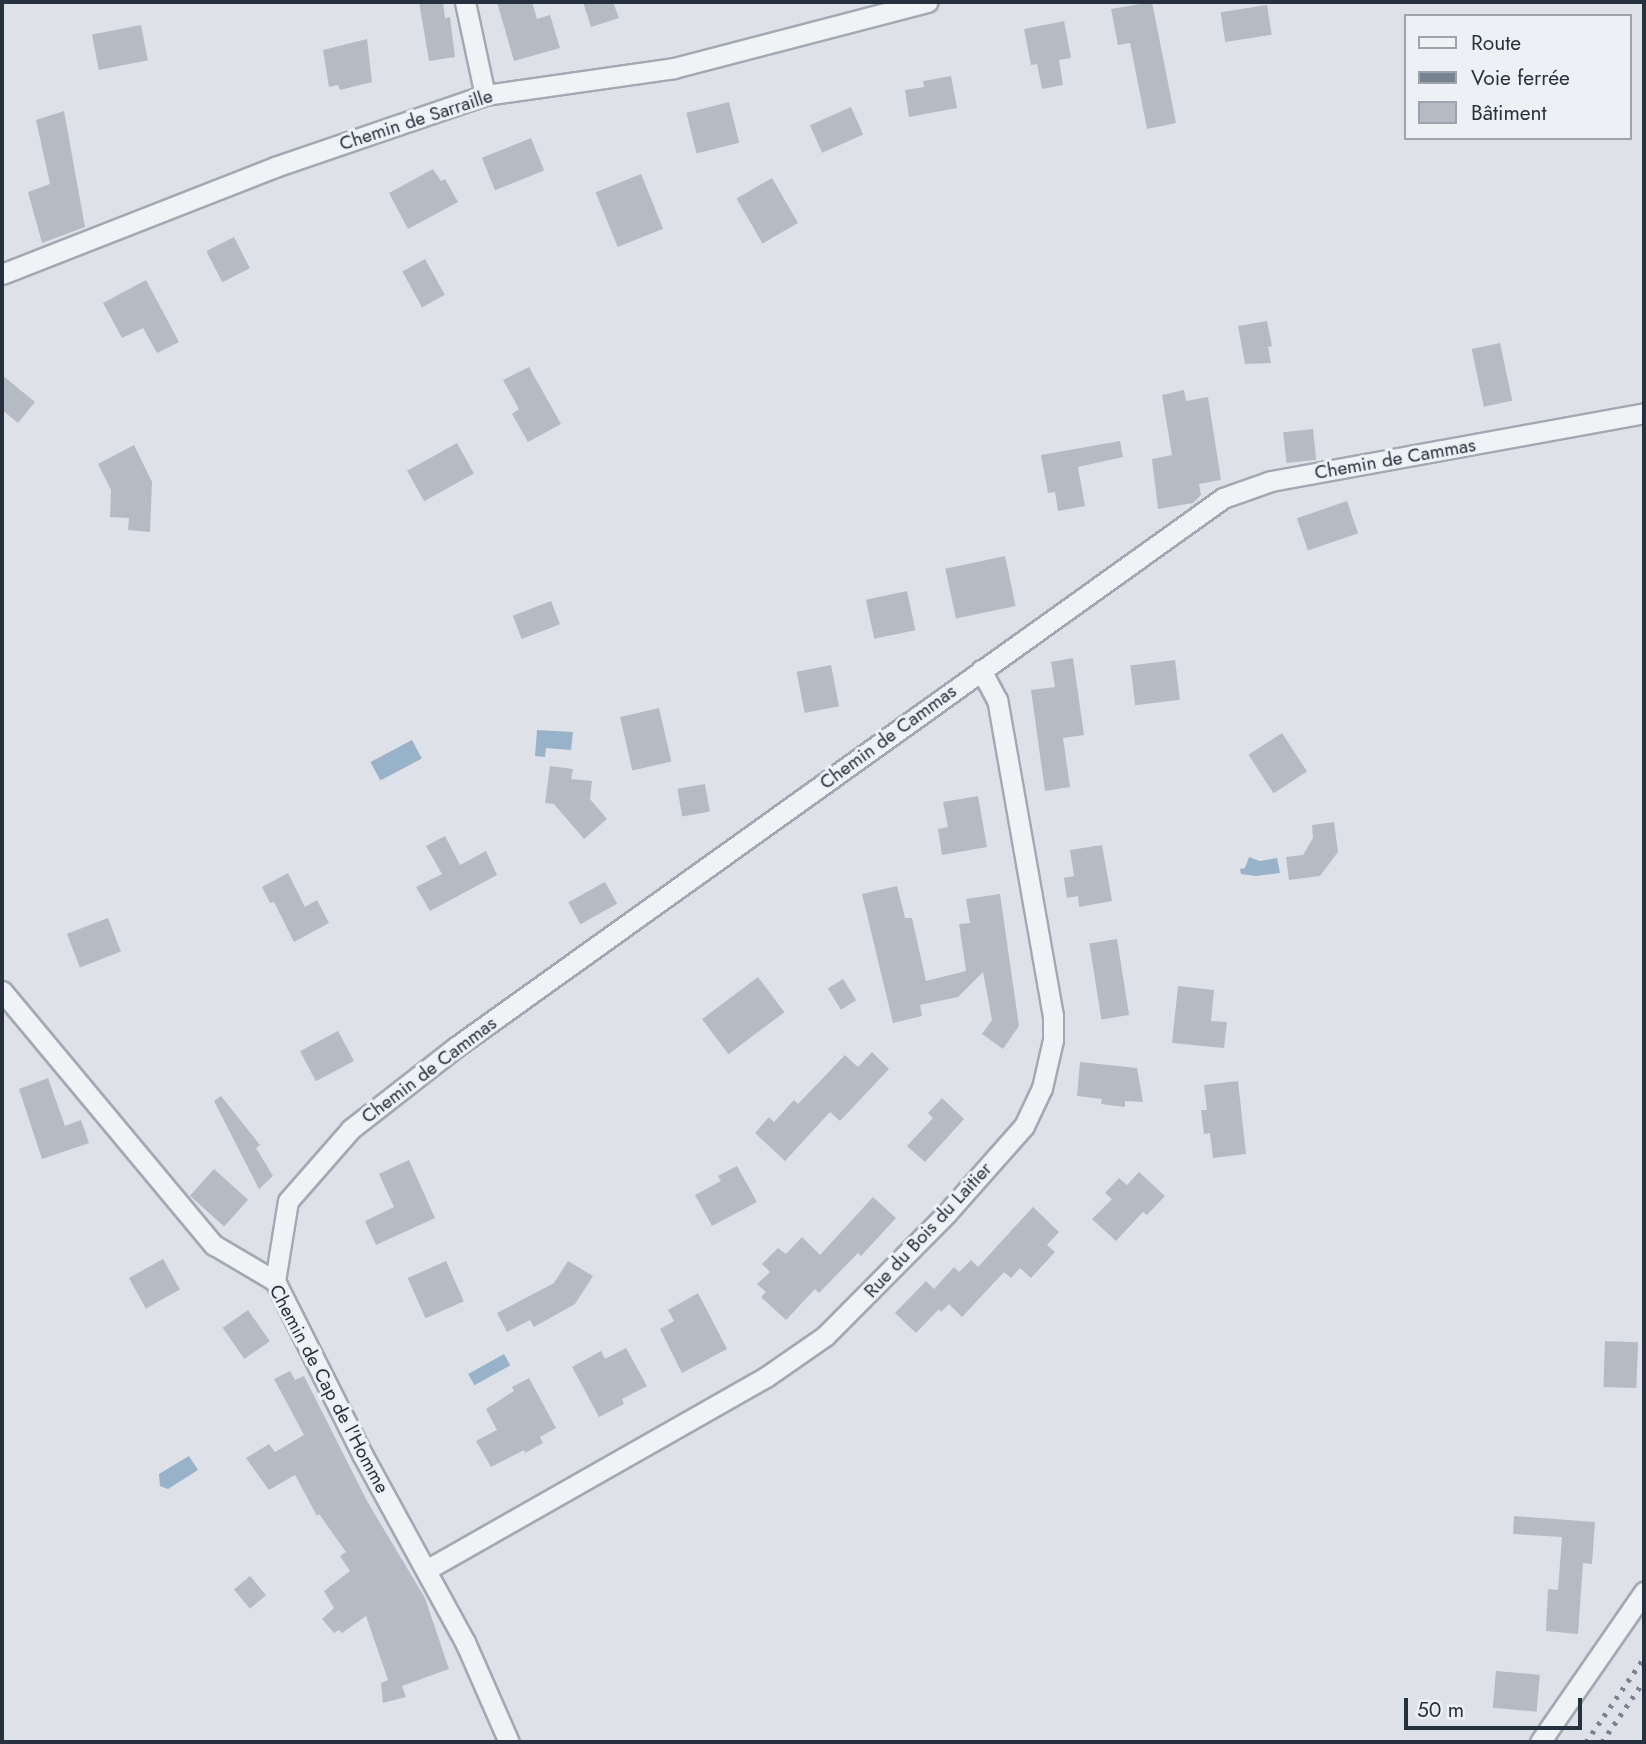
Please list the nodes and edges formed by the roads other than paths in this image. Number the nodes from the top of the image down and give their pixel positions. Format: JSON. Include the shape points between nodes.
{"nodes":[{"id":1,"x":466,"y":2,"type":"edge"},
{"id":2,"x":928,"y":2,"type":"edge"},
{"id":3,"x":485,"y":95,"type":"junction"},
{"id":4,"x":2,"y":274,"type":"edge"},
{"id":5,"x":1644,"y":412,"type":"edge"},
{"id":6,"x":981,"y":670,"type":"junction"},
{"id":7,"x":2,"y":991,"type":"edge"},
{"id":8,"x":275,"y":1281,"type":"junction"},
{"id":9,"x":426,"y":1570,"type":"junction"},
{"id":10,"x":1644,"y":1592,"type":"edge"},
{"id":11,"x":509,"y":1742,"type":"edge"},
{"id":12,"x":1540,"y":1742,"type":"edge"}],
"edges":[{"from":1,"to":3,"type":"street"},
{"from":2,"to":3,"type":"street","name":"Chemin de Sarraille","via":[[674,68]]},
{"from":3,"to":4,"type":"street","name":"Chemin de Sarraille","via":[[275,167]]},
{"from":5,"to":6,"type":"street","name":"Chemin de Cammas","via":[[1271,481],[1223,498]]},
{"from":6,"to":8,"type":"street","name":"Chemin de Cammas","via":[[456,1047],[351,1129],[288,1201]]},
{"from":6,"to":9,"type":"street","name":"Rue du Bois du Laitier","via":[[997,701],[1053,1016],[1053,1040],[1042,1088],[1024,1125],[947,1213],[825,1336],[766,1377]]},
{"from":7,"to":8,"type":"street","name":"Chemin de Cap de l'Homme","via":[[214,1245]]},
{"from":8,"to":9,"type":"street","name":"Chemin de Cap de l'Homme"},
{"from":9,"to":11,"type":"street","name":"Chemin de Cap de l'Homme"},
{"from":10,"to":12,"type":"street"}]}
